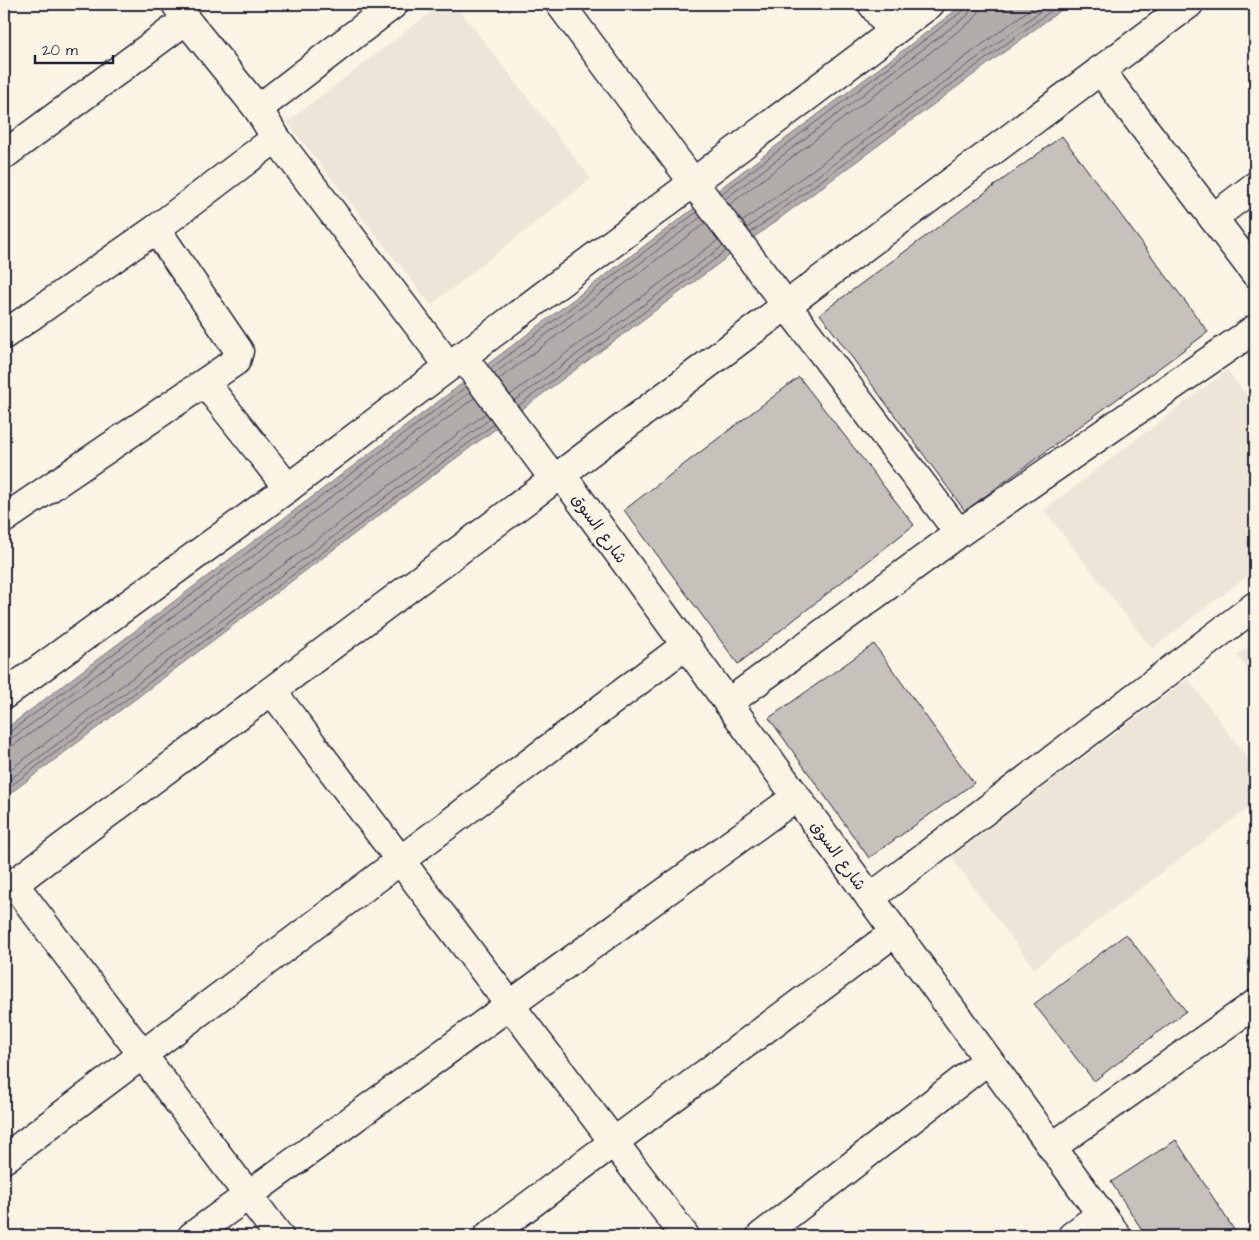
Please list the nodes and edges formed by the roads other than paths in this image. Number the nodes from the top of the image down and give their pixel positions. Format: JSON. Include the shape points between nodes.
{"nodes":[{"id":1,"x":394,"y":4,"type":"edge"},
{"id":2,"x":560,"y":4,"type":"edge"},
{"id":3,"x":872,"y":4,"type":"edge"},
{"id":4,"x":930,"y":4,"type":"edge"},
{"id":5,"x":1189,"y":4,"type":"edge"},
{"id":6,"x":181,"y":12,"type":"edge"},
{"id":7,"x":893,"y":32,"type":"junction"},
{"id":8,"x":1100,"y":70,"type":"junction"},
{"id":9,"x":258,"y":109,"type":"junction"},
{"id":10,"x":276,"y":138,"type":"junction"},
{"id":11,"x":4,"y":156,"type":"edge"},
{"id":12,"x":693,"y":182,"type":"junction"},
{"id":13,"x":1255,"y":186,"type":"edge"},
{"id":14,"x":1213,"y":218,"type":"junction"},
{"id":15,"x":156,"y":229,"type":"junction"},
{"id":16,"x":1255,"y":273,"type":"edge"},
{"id":17,"x":788,"y":304,"type":"junction"},
{"id":18,"x":1255,"y":328,"type":"edge"},
{"id":19,"x":4,"y":335,"type":"edge"},
{"id":20,"x":455,"y":361,"type":"junction"},
{"id":21,"x":205,"y":383,"type":"junction"},
{"id":22,"x":558,"y":476,"type":"junction"},
{"id":23,"x":288,"y":488,"type":"junction"},
{"id":24,"x":4,"y":518,"type":"edge"},
{"id":25,"x":959,"y":533,"type":"junction"},
{"id":26,"x":1255,"y":606,"type":"edge"},
{"id":27,"x":686,"y":645,"type":"junction"},
{"id":28,"x":272,"y":691,"type":"junction"},
{"id":29,"x":4,"y":695,"type":"edge"},
{"id":30,"x":728,"y":703,"type":"junction"},
{"id":31,"x":796,"y":797,"type":"junction"},
{"id":32,"x":400,"y":860,"type":"junction"},
{"id":33,"x":9,"y":888,"type":"edge"},
{"id":34,"x":870,"y":898,"type":"junction"},
{"id":35,"x":895,"y":932,"type":"junction"},
{"id":36,"x":1255,"y":1004,"type":"edge"},
{"id":37,"x":510,"y":1005,"type":"junction"},
{"id":38,"x":142,"y":1054,"type":"junction"},
{"id":39,"x":988,"y":1060,"type":"junction"},
{"id":40,"x":614,"y":1142,"type":"junction"},
{"id":41,"x":1052,"y":1147,"type":"junction"},
{"id":42,"x":4,"y":1159,"type":"edge"},
{"id":43,"x":248,"y":1195,"type":"junction"},
{"id":44,"x":1101,"y":1214,"type":"junction"},
{"id":45,"x":192,"y":1236,"type":"edge"},
{"id":46,"x":279,"y":1236,"type":"edge"},
{"id":47,"x":488,"y":1236,"type":"edge"},
{"id":48,"x":685,"y":1236,"type":"edge"},
{"id":49,"x":761,"y":1236,"type":"edge"},
{"id":50,"x":1072,"y":1236,"type":"edge"},
{"id":51,"x":1117,"y":1236,"type":"edge"}],
"edges":[{"from":1,"to":9,"type":"street"},
{"from":2,"to":12,"type":"street"},
{"from":3,"to":7,"type":"street"},
{"from":4,"to":7,"type":"street"},
{"from":5,"to":8,"type":"street"},
{"from":6,"to":9,"type":"street","name":"شارع السوق"},
{"from":6,"to":11,"type":"street"},
{"from":7,"to":12,"type":"street"},
{"from":8,"to":14,"type":"street"},
{"from":8,"to":17,"type":"street"},
{"from":9,"to":10,"type":"street","name":"شارع السوق"},
{"from":10,"to":15,"type":"street"},
{"from":10,"to":20,"type":"street","name":"شارع السوق"},
{"from":12,"to":17,"type":"street"},
{"from":12,"to":20,"type":"street"},
{"from":13,"to":14,"type":"street"},
{"from":14,"to":16,"type":"street"},
{"from":15,"to":19,"type":"street"},
{"from":15,"to":21,"type":"street","via":[[239,351],[236,361]]},
{"from":17,"to":22,"type":"street"},
{"from":17,"to":25,"type":"street"},
{"from":18,"to":25,"type":"street"},
{"from":20,"to":22,"type":"street","name":"شارع السوق"},
{"from":20,"to":23,"type":"street"},
{"from":21,"to":23,"type":"street"},
{"from":21,"to":24,"type":"street"},
{"from":22,"to":27,"type":"street","name":"شارع السوق"},
{"from":22,"to":28,"type":"street"},
{"from":23,"to":29,"type":"street"},
{"from":25,"to":30,"type":"street"},
{"from":26,"to":34,"type":"street"},
{"from":27,"to":30,"type":"street","name":"شارع السوق"},
{"from":27,"to":32,"type":"street"},
{"from":28,"to":32,"type":"street"},
{"from":28,"to":33,"type":"street"},
{"from":30,"to":31,"type":"street","name":"شارع السوق"},
{"from":31,"to":34,"type":"street","name":"شارع السوق"},
{"from":31,"to":37,"type":"street"},
{"from":32,"to":37,"type":"street"},
{"from":32,"to":38,"type":"street"},
{"from":33,"to":38,"type":"street"},
{"from":34,"to":35,"type":"street","name":"شارع السوق"},
{"from":35,"to":39,"type":"street","name":"شارع السوق"},
{"from":35,"to":40,"type":"street"},
{"from":36,"to":41,"type":"street"},
{"from":37,"to":40,"type":"street"},
{"from":37,"to":43,"type":"street"},
{"from":38,"to":42,"type":"street"},
{"from":38,"to":43,"type":"street"},
{"from":39,"to":41,"type":"street","name":"شارع السوق"},
{"from":39,"to":49,"type":"street"},
{"from":40,"to":47,"type":"street"},
{"from":40,"to":48,"type":"street"},
{"from":41,"to":44,"type":"street","name":"شارع السوق"},
{"from":43,"to":45,"type":"street"},
{"from":43,"to":46,"type":"street"},
{"from":44,"to":50,"type":"street"},
{"from":44,"to":51,"type":"street","name":"شارع السوق"}]}
